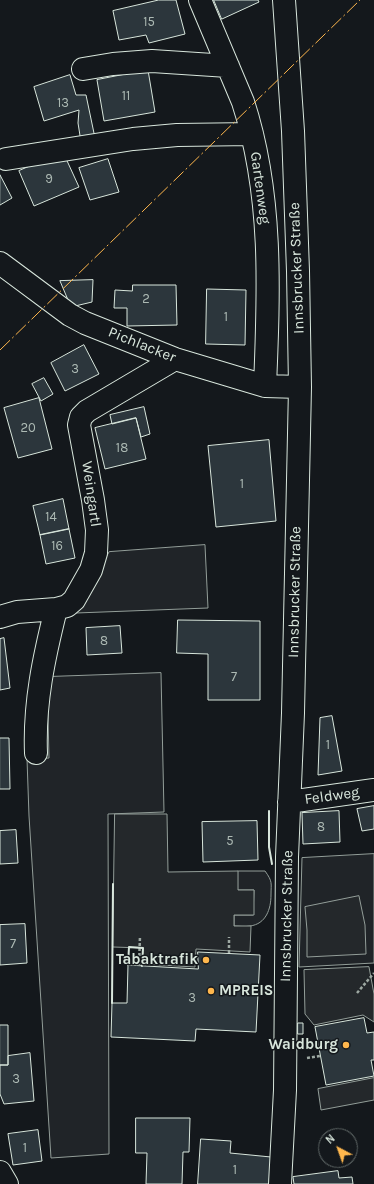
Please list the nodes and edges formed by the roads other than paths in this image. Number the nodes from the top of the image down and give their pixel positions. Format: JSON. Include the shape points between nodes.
{"nodes":[{"id":1,"x":200,"y":0,"type":"edge"},
{"id":2,"x":284,"y":0,"type":"edge"},
{"id":3,"x":228,"y":66,"type":"junction"},
{"id":4,"x":83,"y":69,"type":"dead end"},
{"id":5,"x":252,"y":134,"type":"junction"},
{"id":6,"x":6,"y":159,"type":"dead end"},
{"id":7,"x":0,"y":264,"type":"edge"},
{"id":8,"x":175,"y":359,"type":"junction"},
{"id":9,"x":264,"y":386,"type":"junction"},
{"id":10,"x":300,"y":387,"type":"junction"},
{"id":11,"x":56,"y":609,"type":"junction"},
{"id":12,"x":0,"y":617,"type":"edge"},
{"id":13,"x":36,"y":753,"type":"dead end"},
{"id":14,"x":374,"y":790,"type":"edge"},
{"id":15,"x":289,"y":802,"type":"junction"},
{"id":16,"x":0,"y":1172,"type":"edge"},
{"id":17,"x":7,"y":1184,"type":"edge"},
{"id":18,"x":280,"y":1184,"type":"edge"}],
"edges":[{"from":1,"to":3,"type":"street","name":"Gartenweg"},
{"from":2,"to":10,"type":"street","name":"Innsbrucker Straße","via":[[293,131]]},
{"from":3,"to":4,"type":"street","via":[[152,61]]},
{"from":3,"to":5,"type":"street","name":"Gartenweg","via":[[243,102]]},
{"from":5,"to":6,"type":"street","via":[[140,138]]},
{"from":5,"to":9,"type":"street","name":"Gartenweg","via":[[263,198],[267,244],[268,292]]},
{"from":7,"to":8,"type":"street","name":"Pichlacker","via":[[70,315]]},
{"from":8,"to":9,"type":"street","name":"Pichlacker"},
{"from":8,"to":11,"type":"street","name":"Weingartl","via":[[81,417],[79,422],[97,530],[96,553],[92,570],[74,600],[67,606]]},
{"from":9,"to":10,"type":"street","name":"Pichlacker"},
{"from":10,"to":15,"type":"street","name":"Innsbrucker Straße"},
{"from":11,"to":12,"type":"street","name":"Weingartl","via":[[17,612]]},
{"from":11,"to":13,"type":"street","via":[[41,672],[35,730]]},
{"from":14,"to":15,"type":"street","name":"Feldweg"},
{"from":15,"to":18,"type":"street","name":"Innsbrucker Straße","via":[[285,1090]]},
{"from":16,"to":17,"type":"street"}]}
